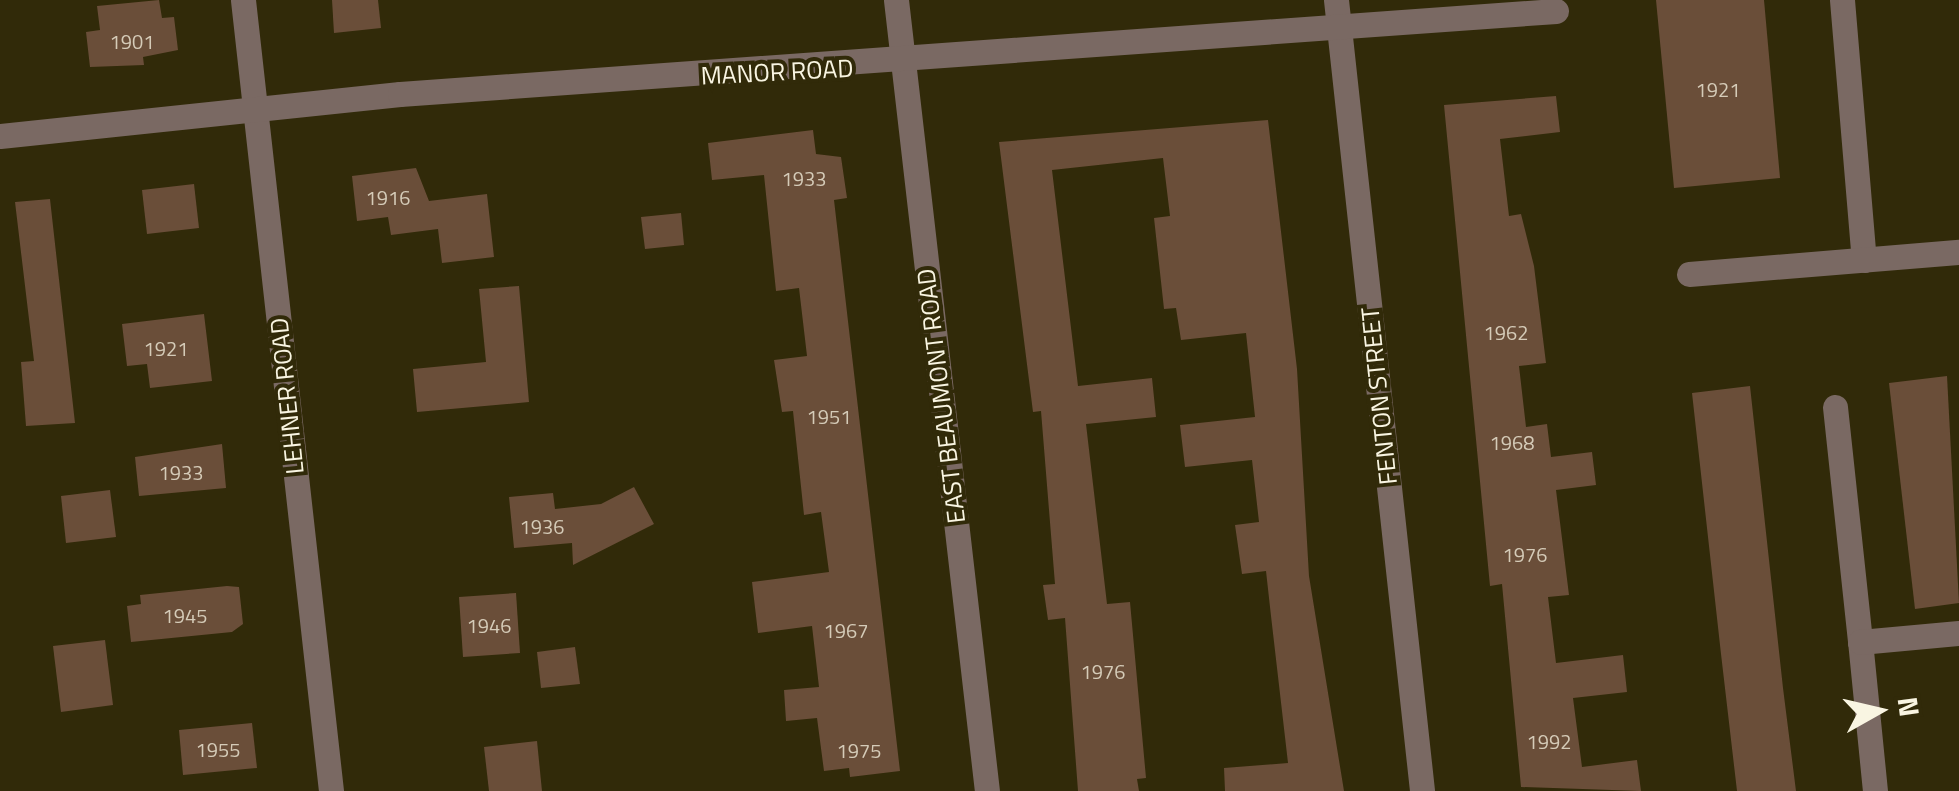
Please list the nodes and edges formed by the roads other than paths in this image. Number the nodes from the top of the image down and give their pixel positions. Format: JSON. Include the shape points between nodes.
{"nodes":[{"id":1,"x":244,"y":0,"type":"edge"},
{"id":2,"x":896,"y":0,"type":"edge"},
{"id":3,"x":1336,"y":0,"type":"edge"},
{"id":4,"x":1842,"y":0,"type":"edge"},
{"id":5,"x":1556,"y":11,"type":"dead end"},
{"id":6,"x":1339,"y":27,"type":"junction"},
{"id":7,"x":904,"y":64,"type":"junction"},
{"id":8,"x":255,"y":110,"type":"junction"},
{"id":9,"x":0,"y":136,"type":"edge"},
{"id":10,"x":1959,"y":252,"type":"edge"},
{"id":11,"x":1864,"y":260,"type":"junction"},
{"id":12,"x":1689,"y":274,"type":"dead end"},
{"id":13,"x":1835,"y":407,"type":"dead end"},
{"id":14,"x":1959,"y":633,"type":"edge"},
{"id":15,"x":1860,"y":642,"type":"junction"},
{"id":16,"x":330,"y":791,"type":"edge"},
{"id":17,"x":987,"y":791,"type":"edge"},
{"id":18,"x":1422,"y":791,"type":"edge"},
{"id":19,"x":1875,"y":791,"type":"edge"}],
"edges":[{"from":1,"to":8,"type":"street","name":"LEHNER ROAD"},
{"from":2,"to":7,"type":"street","name":"EAST BEAUMONT ROAD"},
{"from":3,"to":6,"type":"street","name":"FENTON STREET"},
{"from":4,"to":11,"type":"street"},
{"from":5,"to":6,"type":"street","name":"MANOR ROAD"},
{"from":6,"to":7,"type":"street","name":"MANOR ROAD"},
{"from":6,"to":18,"type":"street","name":"FENTON STREET"},
{"from":7,"to":8,"type":"street","name":"MANOR ROAD"},
{"from":7,"to":17,"type":"street","name":"EAST BEAUMONT ROAD"},
{"from":8,"to":9,"type":"street","name":"MANOR ROAD"},
{"from":8,"to":16,"type":"street","name":"LEHNER ROAD"},
{"from":10,"to":11,"type":"street"},
{"from":11,"to":12,"type":"street"},
{"from":13,"to":15,"type":"street"},
{"from":14,"to":15,"type":"street"},
{"from":15,"to":19,"type":"street"}]}
